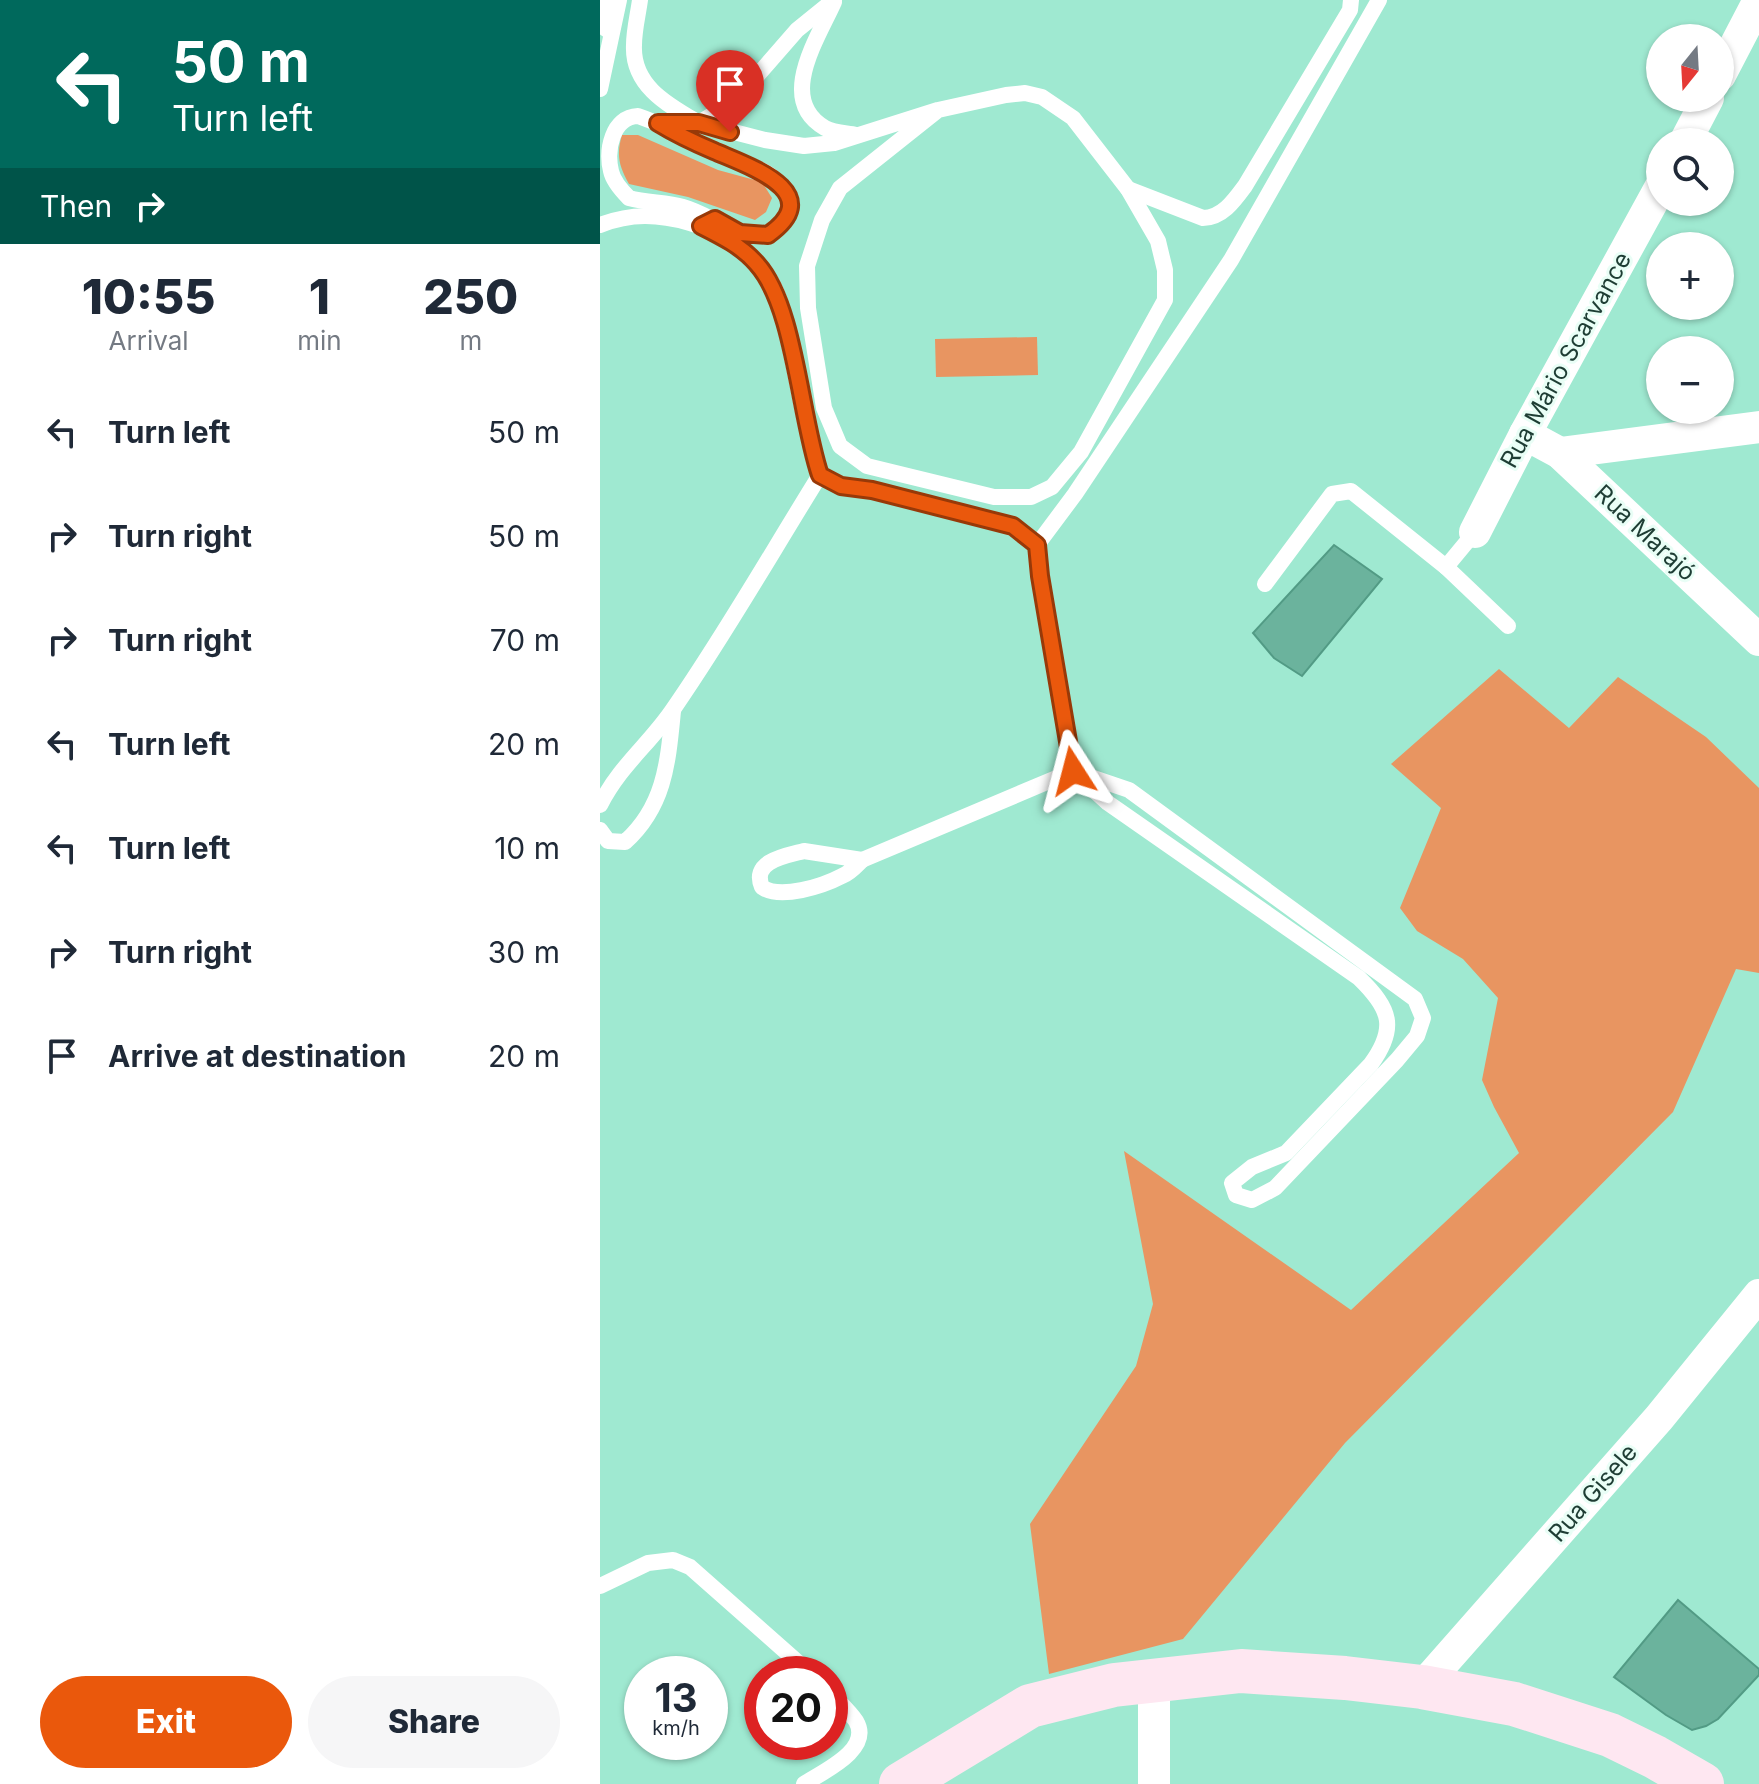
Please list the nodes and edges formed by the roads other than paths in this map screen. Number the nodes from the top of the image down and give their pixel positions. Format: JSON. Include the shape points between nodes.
{"nodes":[{"id":1,"x":606,"y":0,"type":"edge"},
{"id":2,"x":619,"y":0,"type":"edge"},
{"id":3,"x":640,"y":0,"type":"edge"},
{"id":4,"x":834,"y":0,"type":"edge"},
{"id":5,"x":1351,"y":0,"type":"edge"},
{"id":6,"x":1379,"y":0,"type":"edge"},
{"id":7,"x":1759,"y":0,"type":"edge"},
{"id":8,"x":1734,"y":48,"type":"edge"},
{"id":9,"x":606,"y":59,"type":"junction"},
{"id":10,"x":600,"y":89,"type":"edge"},
{"id":11,"x":938,"y":110,"type":"junction"},
{"id":12,"x":658,"y":123,"type":"junction"},
{"id":13,"x":699,"y":123,"type":"junction"},
{"id":14,"x":858,"y":135,"type":"junction"},
{"id":15,"x":606,"y":144,"type":"edge"},
{"id":16,"x":1128,"y":189,"type":"junction"},
{"id":17,"x":1646,"y":214,"type":"edge"},
{"id":18,"x":708,"y":222,"type":"junction"},
{"id":19,"x":600,"y":225,"type":"edge"},
{"id":20,"x":1759,"y":427,"type":"edge"},
{"id":21,"x":1525,"y":434,"type":"junction"},
{"id":22,"x":1560,"y":453,"type":"junction"},
{"id":23,"x":820,"y":475,"type":"junction"},
{"id":24,"x":1475,"y":532,"type":"joint"},
{"id":25,"x":1037,"y":545,"type":"junction"},
{"id":26,"x":1446,"y":567,"type":"junction"},
{"id":27,"x":1265,"y":584,"type":"dead end"},
{"id":28,"x":1508,"y":626,"type":"dead end"},
{"id":29,"x":1759,"y":640,"type":"edge"},
{"id":30,"x":673,"y":711,"type":"junction"},
{"id":31,"x":1073,"y":771,"type":"junction"},
{"id":32,"x":600,"y":805,"type":"edge"},
{"id":33,"x":600,"y":830,"type":"edge"},
{"id":34,"x":862,"y":860,"type":"junction"},
{"id":35,"x":1759,"y":1295,"type":"edge"},
{"id":36,"x":600,"y":1586,"type":"edge"},
{"id":37,"x":791,"y":1656,"type":"edge"},
{"id":38,"x":1154,"y":1680,"type":"junction"},
{"id":39,"x":1422,"y":1687,"type":"junction"},
{"id":40,"x":848,"y":1713,"type":"edge"},
{"id":41,"x":848,"y":1755,"type":"edge"},
{"id":42,"x":841,"y":1760,"type":"edge"},
{"id":43,"x":804,"y":1784,"type":"edge"},
{"id":44,"x":901,"y":1784,"type":"edge"},
{"id":45,"x":1154,"y":1784,"type":"edge"},
{"id":46,"x":1702,"y":1784,"type":"edge"}],
"edges":[{"from":1,"to":9,"type":"lane"},
{"from":2,"to":9,"type":"lane"},
{"from":3,"to":13,"type":"lane","via":[[633,47],[640,78],[665,104]]},
{"from":4,"to":13,"type":"lane","via":[[797,30],[736,100]]},
{"from":4,"to":14,"type":"lane","via":[[803,73],[804,104],[827,129]]},
{"from":5,"to":16,"type":"lane","via":[[1350,10],[1232,204],[1213,218],[1203,218]]},
{"from":6,"to":25,"type":"lane","via":[[1231,260]]},
{"from":7,"to":8,"type":"street"},
{"from":9,"to":10,"type":"lane"},
{"from":11,"to":14,"type":"lane"},
{"from":11,"to":16,"type":"lane","via":[[1006,95],[1042,97],[1073,118]]},
{"from":11,"to":16,"type":"lane","via":[[840,188],[822,220],[807,266],[824,408],[840,446],[867,466],[994,497],[1031,497],[1052,487],[1081,452],[1165,300],[1158,241]]},
{"from":12,"to":13,"type":"lane"},
{"from":12,"to":15,"type":"lane","via":[[627,117]]},
{"from":12,"to":18,"type":"lane","via":[[770,175],[790,206],[783,224],[768,235]]},
{"from":13,"to":14,"type":"lane","via":[[804,146]]},
{"from":15,"to":18,"type":"lane","via":[[611,174],[629,198],[680,206]]},
{"from":17,"to":21,"type":"street","name":"Rua Mário Scarvance"},
{"from":18,"to":19,"type":"lane","via":[[638,214]]},
{"from":18,"to":23,"type":"lane","via":[[757,262],[775,289]]},
{"from":20,"to":22,"type":"street"},
{"from":21,"to":22,"type":"street","name":"Rua Marajó"},
{"from":21,"to":24,"type":"street","name":"Rua Mário Scarvance"},
{"from":22,"to":29,"type":"street","name":"Rua Marajó"},
{"from":23,"to":25,"type":"lane","via":[[841,486],[1013,526]]},
{"from":23,"to":30,"type":"lane"},
{"from":24,"to":26,"type":"lane"},
{"from":25,"to":31,"type":"lane"},
{"from":26,"to":27,"type":"lane","via":[[1351,491],[1339,491]]},
{"from":26,"to":28,"type":"lane"},
{"from":30,"to":32,"type":"lane","via":[[629,759]]},
{"from":30,"to":33,"type":"lane","via":[[668,759],[652,812],[625,842],[608,841]]},
{"from":31,"to":31,"type":"lane","via":[[1108,803],[1359,978],[1385,1011],[1389,1032],[1371,1064],[1286,1153],[1252,1167],[1232,1183],[1236,1195],[1252,1200],[1275,1188],[1397,1060],[1417,1036],[1423,1018],[1415,999],[1129,790]]},
{"from":31,"to":34,"type":"lane"},
{"from":34,"to":34,"type":"lane","via":[[844,876],[790,892],[769,892],[759,881],[763,866],[804,851]]},
{"from":35,"to":39,"type":"street","name":"Rua Gisele","via":[[1659,1418]]},
{"from":36,"to":37,"type":"lane","via":[[648,1563],[673,1560],[690,1567]]},
{"from":38,"to":39,"type":"street","via":[[1241,1671]]},
{"from":38,"to":44,"type":"street","via":[[1030,1706]]},
{"from":38,"to":45,"type":"street"},
{"from":39,"to":46,"type":"street","via":[[1514,1704],[1610,1735]]},
{"from":40,"to":41,"type":"lane","via":[[859,1735]]},
{"from":42,"to":43,"type":"lane"}]}
